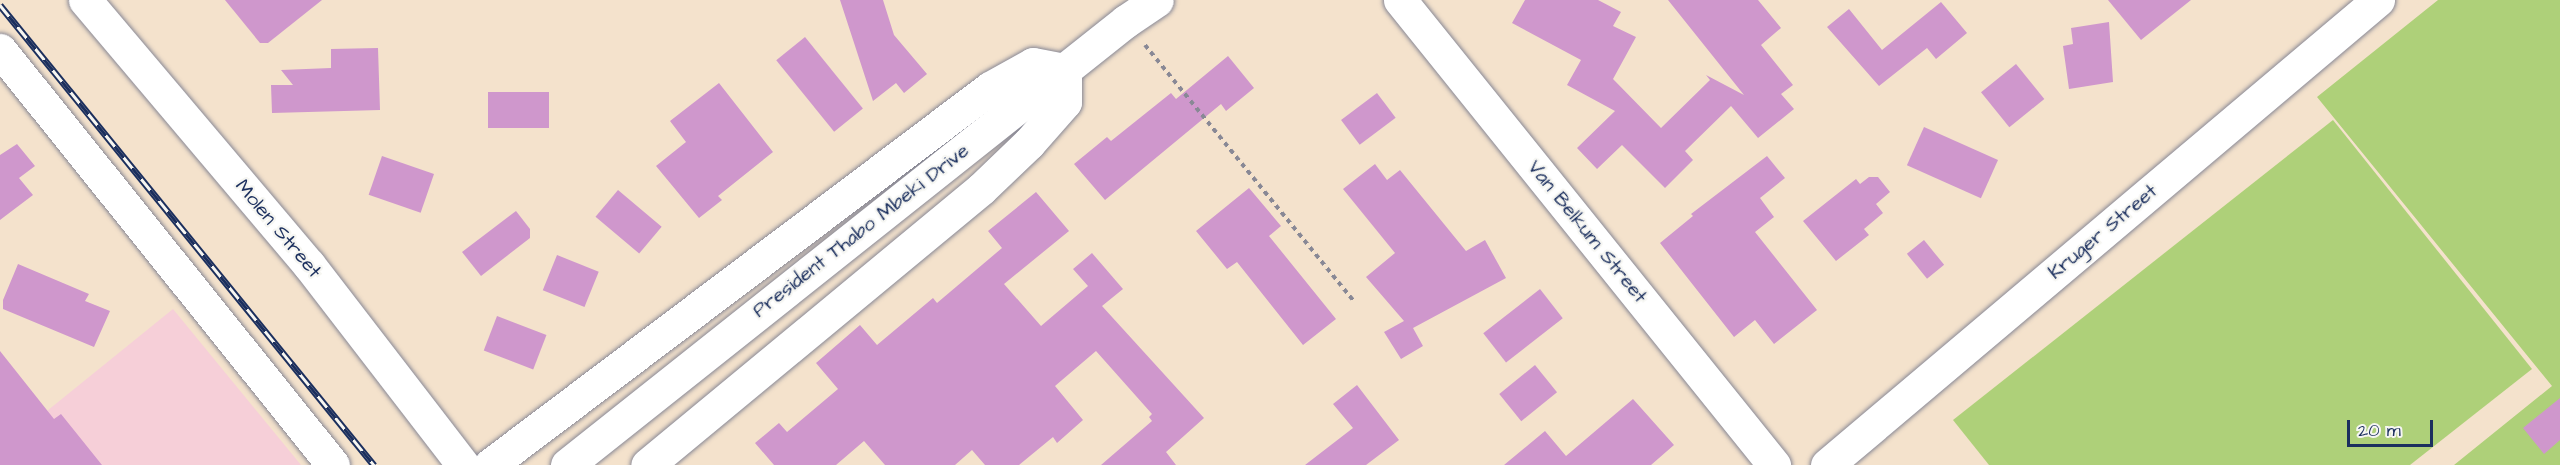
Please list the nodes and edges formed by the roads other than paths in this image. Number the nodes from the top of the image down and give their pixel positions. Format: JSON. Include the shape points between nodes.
{"nodes":[{"id":1,"x":85,"y":0,"type":"edge"},
{"id":2,"x":1157,"y":0,"type":"edge"},
{"id":3,"x":1400,"y":0,"type":"edge"},
{"id":4,"x":2378,"y":0,"type":"edge"},
{"id":5,"x":0,"y":50,"type":"edge"},
{"id":6,"x":1065,"y":70,"type":"junction"},
{"id":7,"x":333,"y":465,"type":"edge"},
{"id":8,"x":464,"y":465,"type":"edge"},
{"id":9,"x":490,"y":465,"type":"edge"},
{"id":10,"x":567,"y":465,"type":"edge"},
{"id":11,"x":647,"y":465,"type":"edge"},
{"id":12,"x":1774,"y":465,"type":"edge"},
{"id":13,"x":1827,"y":465,"type":"edge"}],
"edges":[{"from":1,"to":8,"type":"street","name":"Molen Street","via":[[309,265]]},
{"from":2,"to":6,"type":"street","name":"President Thabo Mbeki Drive"},
{"from":3,"to":12,"type":"street","name":"Van Belkum Street"},
{"from":4,"to":13,"type":"street","name":"Kruger Street"},
{"from":5,"to":7,"type":"street"},
{"from":6,"to":9,"type":"street","via":[[1033,64],[990,88]]},
{"from":6,"to":10,"type":"street","name":"President Thabo Mbeki Drive"},
{"from":6,"to":11,"type":"street","via":[[1065,102],[981,189]]}]}
